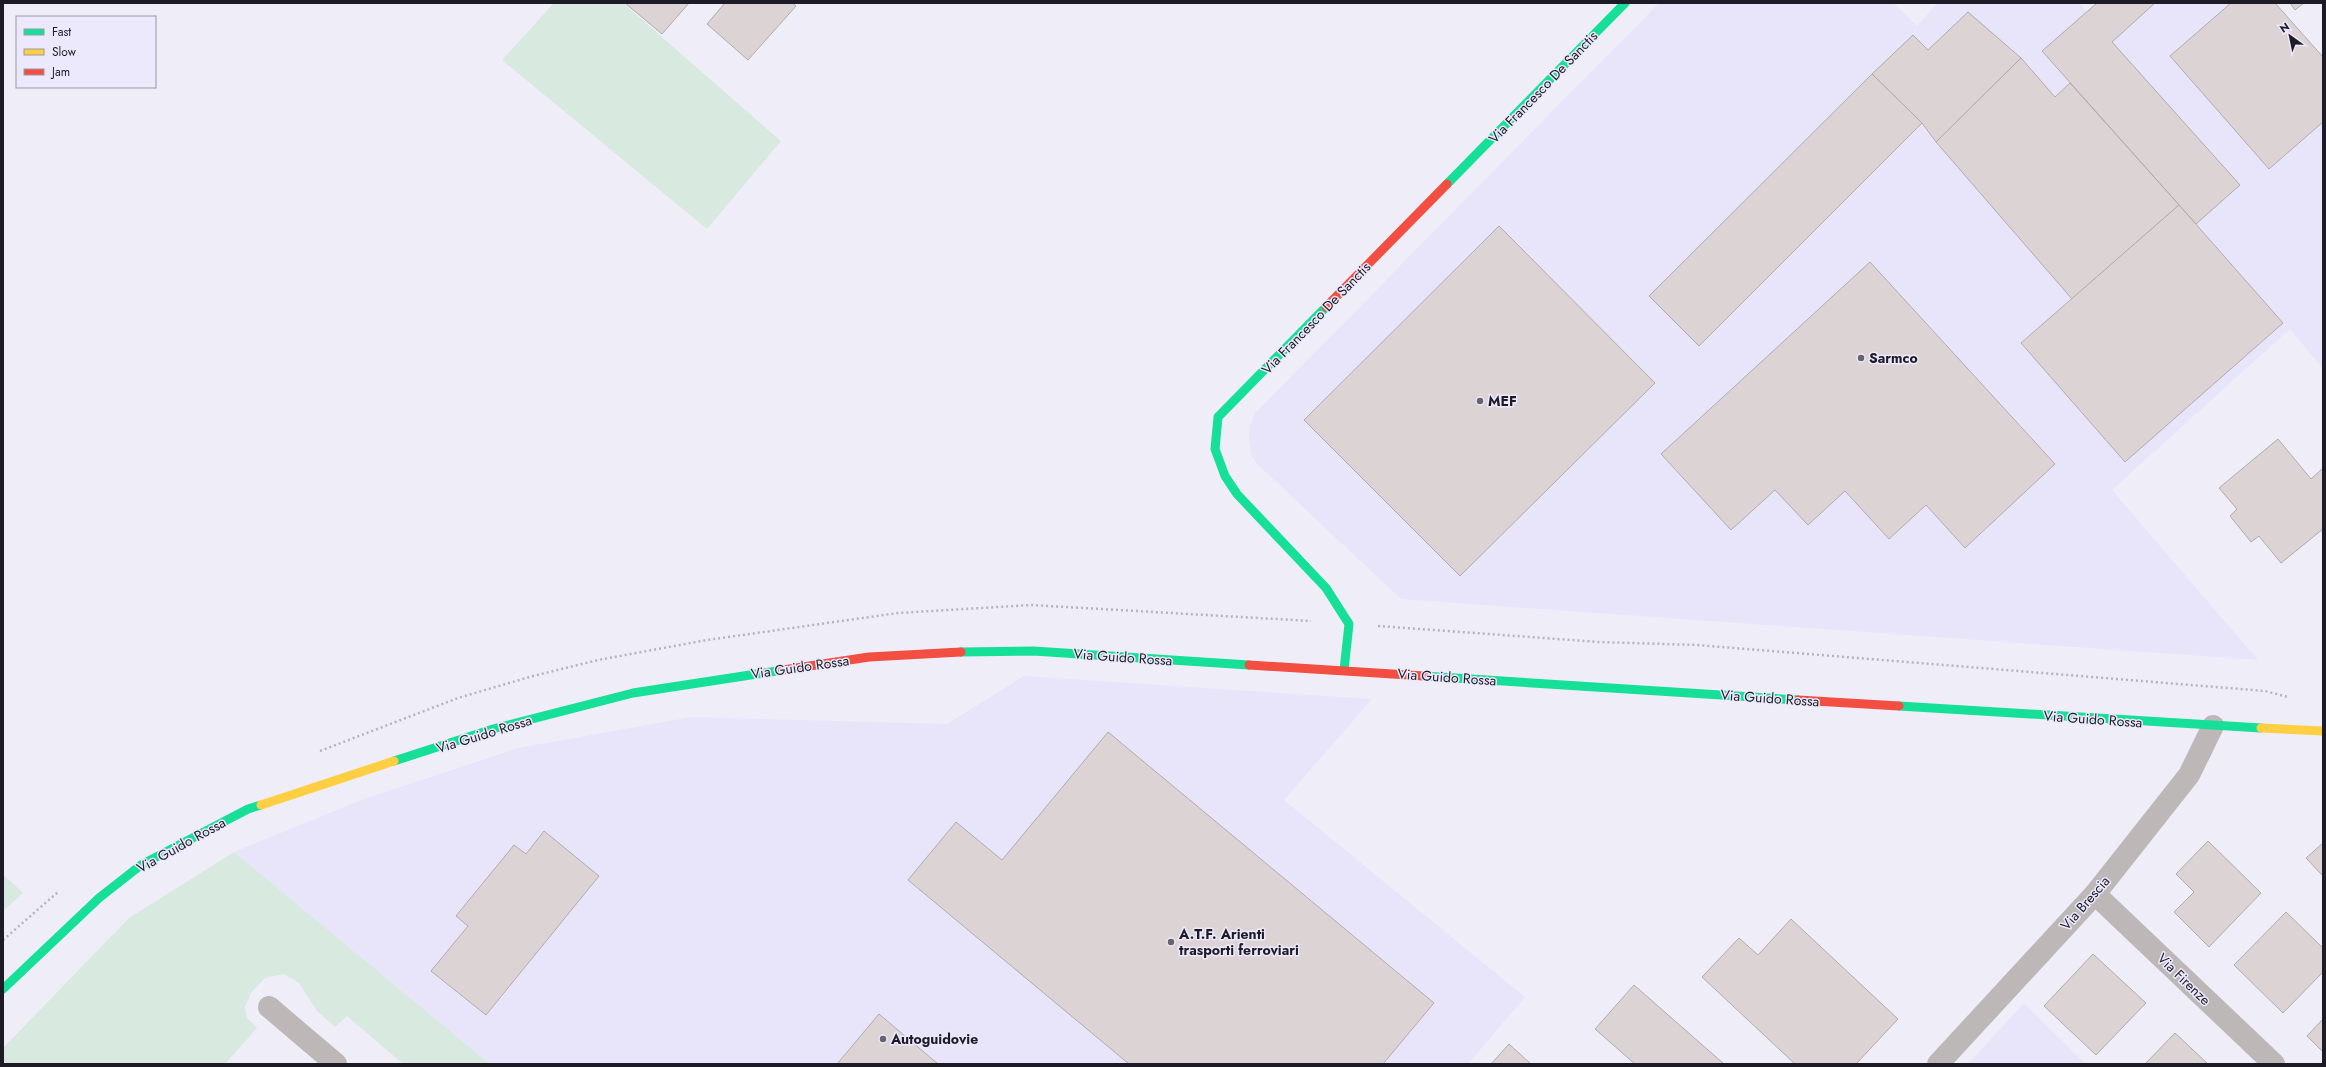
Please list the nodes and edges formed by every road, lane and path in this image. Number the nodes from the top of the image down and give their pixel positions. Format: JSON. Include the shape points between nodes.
{"nodes":[{"id":1,"x":1625,"y":3,"type":"edge"},
{"id":2,"x":1344,"y":670,"type":"junction"},
{"id":3,"x":2213,"y":726,"type":"junction"},
{"id":4,"x":2323,"y":731,"type":"edge"},
{"id":5,"x":2095,"y":894,"type":"junction"},
{"id":6,"x":3,"y":989,"type":"edge"},
{"id":7,"x":270,"y":1007,"type":"dead end"},
{"id":8,"x":336,"y":1064,"type":"edge"},
{"id":9,"x":1938,"y":1064,"type":"edge"},
{"id":10,"x":2274,"y":1064,"type":"edge"}],
"edges":[{"from":1,"to":2,"type":"street","name":"Via Francesco De Sanctis","via":[[1218,418],[1214,429],[1213,448],[1226,480],[1326,588],[1349,624]]},
{"from":2,"to":3,"type":"street","name":"Via Guido Rossa"},
{"from":2,"to":6,"type":"street","name":"Via Guido Rossa","via":[[1033,651],[954,652],[869,657],[633,694],[493,729],[248,809],[141,865],[99,898]]},
{"from":3,"to":4,"type":"street","name":"Via Guido Rossa"},
{"from":3,"to":5,"type":"street","name":"Via Brescia","via":[[2189,775]]},
{"from":5,"to":9,"type":"street","name":"Via Brescia"},
{"from":5,"to":10,"type":"street","name":"Via Firenze"},
{"from":7,"to":8,"type":"street"}]}
